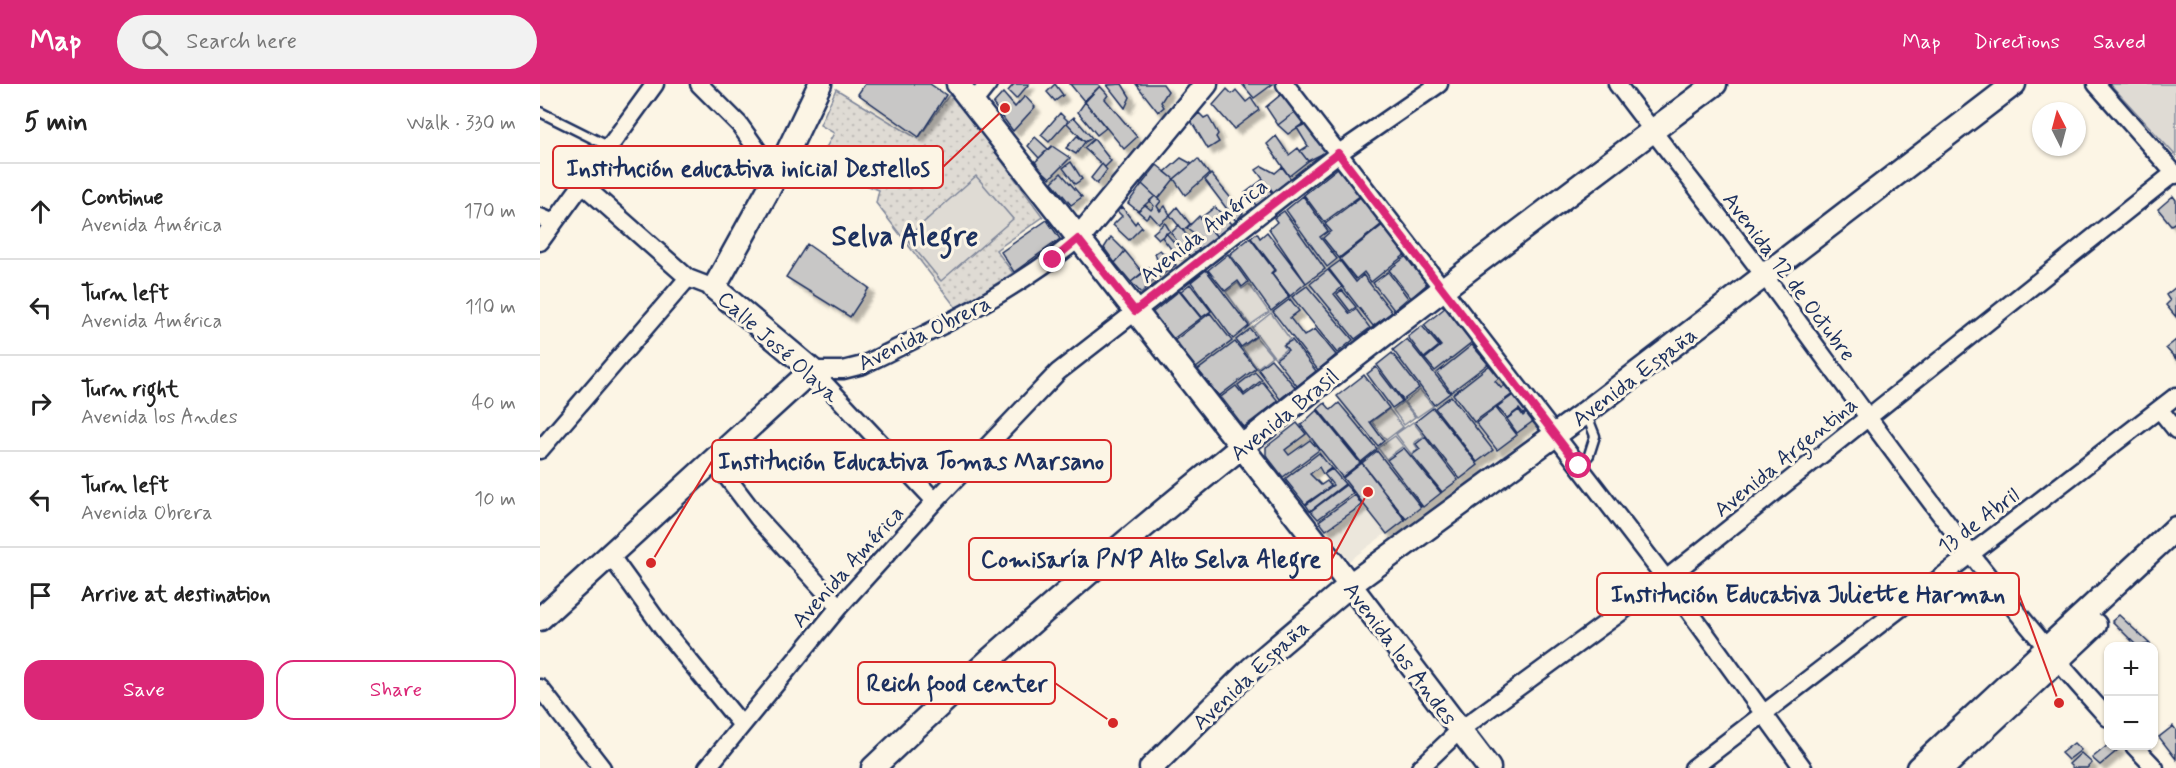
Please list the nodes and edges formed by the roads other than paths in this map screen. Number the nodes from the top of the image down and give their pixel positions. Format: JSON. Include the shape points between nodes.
{"nodes":[{"id":1,"x":655,"y":84,"type":"edge"},
{"id":2,"x":699,"y":84,"type":"edge"},
{"id":3,"x":820,"y":84,"type":"edge"},
{"id":4,"x":958,"y":84,"type":"edge"},
{"id":5,"x":988,"y":84,"type":"edge"},
{"id":6,"x":1206,"y":84,"type":"edge"},
{"id":7,"x":1285,"y":84,"type":"edge"},
{"id":8,"x":1439,"y":84,"type":"edge"},
{"id":9,"x":1617,"y":84,"type":"edge"},
{"id":10,"x":1715,"y":84,"type":"edge"},
{"id":11,"x":2014,"y":84,"type":"edge"},
{"id":12,"x":2096,"y":84,"type":"edge"},
{"id":13,"x":973,"y":103,"type":"junction"},
{"id":14,"x":540,"y":112,"type":"edge"},
{"id":15,"x":1652,"y":131,"type":"junction"},
{"id":16,"x":610,"y":147,"type":"junction"},
{"id":17,"x":1338,"y":153,"type":"junction"},
{"id":18,"x":2175,"y":174,"type":"edge"},
{"id":19,"x":776,"y":176,"type":"junction"},
{"id":20,"x":583,"y":185,"type":"junction"},
{"id":21,"x":547,"y":220,"type":"edge"},
{"id":22,"x":1078,"y":239,"type":"junction"},
{"id":23,"x":540,"y":242,"type":"edge"},
{"id":24,"x":1765,"y":277,"type":"junction"},
{"id":25,"x":688,"y":278,"type":"junction"},
{"id":26,"x":1442,"y":287,"type":"junction"},
{"id":27,"x":714,"y":288,"type":"junction"},
{"id":28,"x":1135,"y":311,"type":"junction"},
{"id":29,"x":812,"y":370,"type":"junction"},
{"id":30,"x":2176,"y":396,"type":"edge"},
{"id":31,"x":2160,"y":410,"type":"junction"},
{"id":32,"x":1585,"y":413,"type":"junction"},
{"id":33,"x":1868,"y":419,"type":"junction"},
{"id":34,"x":2176,"y":430,"type":"edge"},
{"id":35,"x":1556,"y":435,"type":"junction"},
{"id":36,"x":1242,"y":448,"type":"junction"},
{"id":37,"x":540,"y":450,"type":"edge"},
{"id":38,"x":714,"y":460,"type":"junction"},
{"id":39,"x":1579,"y":466,"type":"junction"},
{"id":40,"x":935,"y":501,"type":"junction"},
{"id":41,"x":2176,"y":528,"type":"edge"},
{"id":42,"x":2176,"y":547,"type":"edge"},
{"id":43,"x":1972,"y":552,"type":"junction"},
{"id":44,"x":610,"y":555,"type":"junction"},
{"id":45,"x":1666,"y":579,"type":"junction"},
{"id":46,"x":1350,"y":585,"type":"junction"},
{"id":47,"x":839,"y":607,"type":"junction"},
{"id":48,"x":540,"y":619,"type":"edge"},
{"id":49,"x":2053,"y":656,"type":"junction"},
{"id":50,"x":540,"y":688,"type":"edge"},
{"id":51,"x":2104,"y":712,"type":"edge"},
{"id":52,"x":1763,"y":714,"type":"junction"},
{"id":53,"x":741,"y":724,"type":"junction"},
{"id":54,"x":1460,"y":730,"type":"junction"},
{"id":55,"x":2138,"y":750,"type":"edge"},
{"id":56,"x":602,"y":768,"type":"edge"},
{"id":57,"x":707,"y":768,"type":"edge"},
{"id":58,"x":873,"y":768,"type":"edge"},
{"id":59,"x":1151,"y":768,"type":"edge"},
{"id":60,"x":1420,"y":768,"type":"edge"},
{"id":61,"x":1489,"y":768,"type":"edge"},
{"id":62,"x":1693,"y":768,"type":"edge"},
{"id":63,"x":1803,"y":768,"type":"edge"},
{"id":64,"x":1918,"y":768,"type":"edge"},
{"id":65,"x":1943,"y":768,"type":"edge"},
{"id":66,"x":2155,"y":768,"type":"edge"}],
"edges":[{"from":1,"to":16,"type":"street"},
{"from":2,"to":19,"type":"street","via":[[739,124]]},
{"from":3,"to":19,"type":"street"},
{"from":4,"to":13,"type":"street","name":"Avenida los Andes"},
{"from":5,"to":13,"type":"street"},
{"from":6,"to":22,"type":"street","name":"Avenida Obrera"},
{"from":7,"to":17,"type":"street"},
{"from":8,"to":17,"type":"street","name":"Avenida América"},
{"from":9,"to":15,"type":"street","name":"Avenida 12 de Octubre"},
{"from":10,"to":15,"type":"street","name":"Avenida Brasil"},
{"from":11,"to":24,"type":"street","name":"Avenida España"},
{"from":12,"to":18,"type":"street"},
{"from":13,"to":22,"type":"street","name":"Avenida los Andes"},
{"from":14,"to":16,"type":"lane"},
{"from":15,"to":24,"type":"street","name":"Avenida 12 de Octubre"},
{"from":15,"to":26,"type":"street","name":"Avenida Brasil"},
{"from":16,"to":20,"type":"street"},
{"from":17,"to":26,"type":"street"},
{"from":17,"to":28,"type":"street","name":"Avenida América"},
{"from":18,"to":33,"type":"street","name":"Avenida Argentina"},
{"from":19,"to":27,"type":"street"},
{"from":20,"to":21,"type":"street"},
{"from":20,"to":25,"type":"street","name":"Calle José Olaya"},
{"from":21,"to":23,"type":"street"},
{"from":22,"to":28,"type":"street","name":"Avenida los Andes"},
{"from":22,"to":29,"type":"street","name":"Avenida Obrera","via":[[975,311],[863,365],[843,370]]},
{"from":24,"to":32,"type":"street","name":"Avenida España"},
{"from":24,"to":33,"type":"street","name":"Avenida 12 de Octubre"},
{"from":25,"to":27,"type":"street","name":"Calle José Olaya"},
{"from":25,"to":37,"type":"street"},
{"from":26,"to":35,"type":"street"},
{"from":26,"to":36,"type":"street","name":"Avenida Brasil"},
{"from":27,"to":29,"type":"street","name":"Calle José Olaya"},
{"from":28,"to":36,"type":"street","name":"Avenida los Andes"},
{"from":28,"to":40,"type":"street","name":"Avenida América","via":[[1058,372]]},
{"from":29,"to":38,"type":"street"},
{"from":29,"to":40,"type":"street","name":"Calle José Olaya"},
{"from":30,"to":31,"type":"street","name":"13 de Abril"},
{"from":31,"to":34,"type":"street"},
{"from":31,"to":43,"type":"street","name":"13 de Abril"},
{"from":32,"to":35,"type":"street","name":"Avenida España"},
{"from":32,"to":39,"type":"lane","via":[[1595,436]]},
{"from":33,"to":43,"type":"street","name":"Avenida 12 de Octubre"},
{"from":33,"to":45,"type":"street","name":"Avenida Argentina"},
{"from":35,"to":39,"type":"street"},
{"from":35,"to":46,"type":"street","name":"Avenida España"},
{"from":36,"to":46,"type":"street","name":"Avenida los Andes"},
{"from":36,"to":58,"type":"street","name":"Avenida Brasil","via":[[1071,589]]},
{"from":38,"to":44,"type":"street"},
{"from":38,"to":47,"type":"street","via":[[758,518]]},
{"from":39,"to":45,"type":"street"},
{"from":40,"to":47,"type":"street","name":"Avenida América"},
{"from":41,"to":49,"type":"street"},
{"from":42,"to":49,"type":"street"},
{"from":43,"to":49,"type":"street","name":"Avenida 12 de Octubre"},
{"from":43,"to":52,"type":"street","name":"13 de Abril"},
{"from":44,"to":48,"type":"street"},
{"from":44,"to":53,"type":"street","via":[[664,630]]},
{"from":45,"to":52,"type":"street"},
{"from":45,"to":54,"type":"street","name":"Avenida Argentina"},
{"from":46,"to":54,"type":"street","name":"Avenida los Andes"},
{"from":46,"to":59,"type":"street","name":"Avenida España","via":[[1251,669]]},
{"from":47,"to":53,"type":"street","name":"Avenida América"},
{"from":49,"to":51,"type":"street","name":"Avenida 12 de Octubre"},
{"from":49,"to":64,"type":"street"},
{"from":49,"to":65,"type":"street"},
{"from":50,"to":56,"type":"street"},
{"from":52,"to":62,"type":"street","name":"13 de Abril"},
{"from":52,"to":63,"type":"street"},
{"from":53,"to":57,"type":"street","name":"Avenida América"},
{"from":54,"to":60,"type":"street","name":"Avenida Argentina"},
{"from":54,"to":61,"type":"street","name":"Avenida los Andes"},
{"from":55,"to":66,"type":"street"}]}
